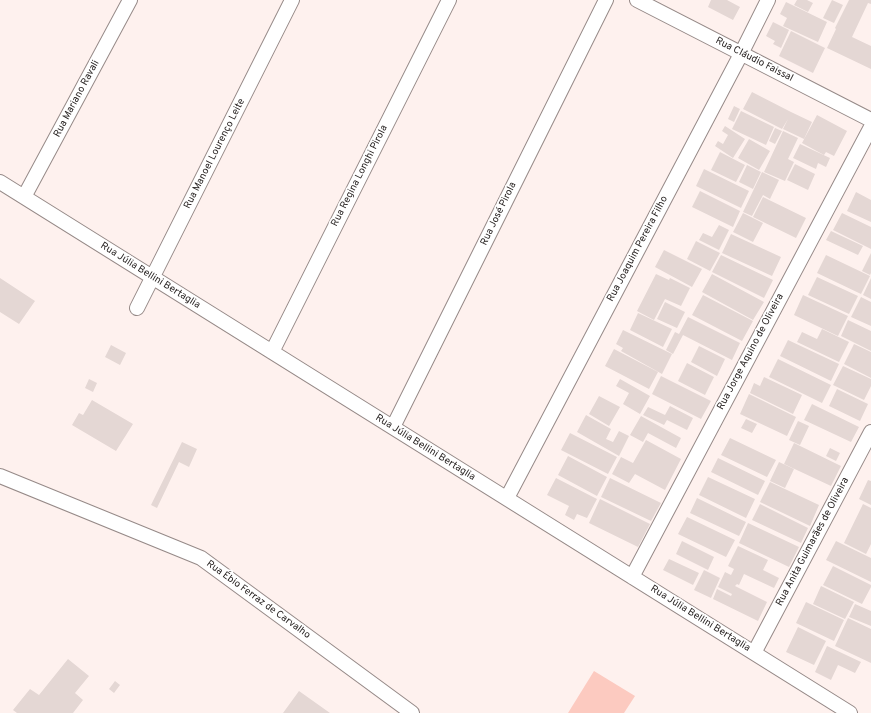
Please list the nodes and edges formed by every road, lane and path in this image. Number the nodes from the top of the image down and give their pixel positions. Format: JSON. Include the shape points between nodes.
{"nodes":[{"id":1,"x":130,"y":0,"type":"edge"},
{"id":2,"x":292,"y":0,"type":"edge"},
{"id":3,"x":448,"y":0,"type":"edge"},
{"id":4,"x":606,"y":0,"type":"edge"},
{"id":5,"x":637,"y":0,"type":"edge"},
{"id":6,"x":768,"y":0,"type":"edge"},
{"id":7,"x":741,"y":54,"type":"junction"},
{"id":8,"x":871,"y":120,"type":"edge"},
{"id":9,"x":871,"y":126,"type":"edge"},
{"id":10,"x":0,"y":182,"type":"edge"},
{"id":11,"x":24,"y":198,"type":"junction"},
{"id":12,"x":153,"y":278,"type":"junction"},
{"id":13,"x":137,"y":308,"type":"dead end"},
{"id":14,"x":272,"y":352,"type":"junction"},
{"id":15,"x":393,"y":427,"type":"junction"},
{"id":16,"x":871,"y":432,"type":"edge"},
{"id":17,"x":0,"y":476,"type":"edge"},
{"id":18,"x":506,"y":498,"type":"junction"},
{"id":19,"x":632,"y":577,"type":"junction"},
{"id":20,"x":754,"y":653,"type":"junction"},
{"id":21,"x":412,"y":713,"type":"edge"},
{"id":22,"x":850,"y":713,"type":"edge"}],
"edges":[{"from":1,"to":11,"type":"street","name":"Rua Mariano Ravali"},
{"from":2,"to":12,"type":"street","name":"Rua Manoel Lourenço Leite"},
{"from":3,"to":14,"type":"street","name":"Rua Regina Longhi Pirola"},
{"from":4,"to":15,"type":"street","name":"Rua José Pirola"},
{"from":5,"to":7,"type":"street","name":"Rua Cláudio Faissal"},
{"from":6,"to":7,"type":"street","name":"Rua Joaquim Pereira Filho"},
{"from":7,"to":8,"type":"street","name":"Rua Cláudio Faissal"},
{"from":7,"to":18,"type":"street","name":"Rua Joaquim Pereira Filho"},
{"from":9,"to":19,"type":"street","name":"Rua Jorge Aquino de Oliveira"},
{"from":10,"to":11,"type":"street","name":"Rua Júlia Bellini Bertaglia"},
{"from":11,"to":12,"type":"street","name":"Rua Júlia Bellini Bertaglia"},
{"from":12,"to":13,"type":"street","name":"Rua Manoel Lourenço Leite"},
{"from":12,"to":14,"type":"street","name":"Rua Júlia Bellini Bertaglia"},
{"from":14,"to":15,"type":"street","name":"Rua Júlia Bellini Bertaglia"},
{"from":15,"to":18,"type":"street","name":"Rua Júlia Bellini Bertaglia"},
{"from":16,"to":20,"type":"street","name":"Rua Anita Guimarães de Oliveira"},
{"from":17,"to":21,"type":"street","name":"Rua Ébio Ferraz de Carvalho","via":[[201,558]]},
{"from":18,"to":19,"type":"street","name":"Rua Júlia Bellini Bertaglia"},
{"from":19,"to":20,"type":"street","name":"Rua Júlia Bellini Bertaglia"},
{"from":20,"to":22,"type":"street","name":"Rua Júlia Bellini Bertaglia"}]}
